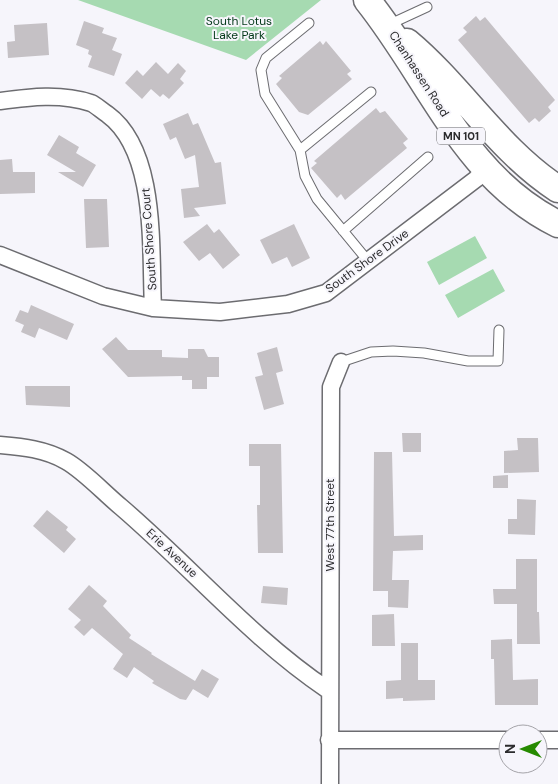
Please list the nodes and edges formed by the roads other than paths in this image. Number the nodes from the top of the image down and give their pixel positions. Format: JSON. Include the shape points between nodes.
{"nodes":[{"id":1,"x":367,"y":0,"type":"edge"},
{"id":2,"x":427,"y":7,"type":"dead end"},
{"id":3,"x":309,"y":23,"type":"dead end"},
{"id":4,"x":387,"y":25,"type":"junction"},
{"id":5,"x":371,"y":92,"type":"dead end"},
{"id":6,"x":0,"y":101,"type":"edge"},
{"id":7,"x":300,"y":150,"type":"junction"},
{"id":8,"x":428,"y":158,"type":"dead end"},
{"id":9,"x":485,"y":170,"type":"junction"},
{"id":10,"x":558,"y":189,"type":"edge"},
{"id":11,"x":558,"y":224,"type":"edge"},
{"id":12,"x":343,"y":231,"type":"junction"},
{"id":13,"x":0,"y":255,"type":"edge"},
{"id":14,"x":368,"y":261,"type":"junction"},
{"id":15,"x":153,"y":308,"type":"junction"},
{"id":16,"x":499,"y":330,"type":"dead end"},
{"id":17,"x":341,"y":362,"type":"joint"},
{"id":18,"x":0,"y":445,"type":"edge"},
{"id":19,"x":328,"y":690,"type":"junction"},
{"id":20,"x":329,"y":740,"type":"junction"},
{"id":21,"x":498,"y":740,"type":"edge"},
{"id":22,"x":330,"y":784,"type":"edge"}],
"edges":[{"from":1,"to":4,"type":"main road","name":"Chanhassen Road","number":"MN 101"},
{"from":2,"to":4,"type":"lane"},
{"from":3,"to":7,"type":"lane","via":[[266,58],[261,70],[265,94]]},
{"from":4,"to":9,"type":"main road","name":"Chanhassen Road","number":"MN 101","via":[[423,85]]},
{"from":4,"to":10,"type":"main road","name":"Chanhassen Road","number":"MN 101","via":[[421,54],[520,161]]},
{"from":5,"to":7,"type":"lane"},
{"from":6,"to":15,"type":"street","name":"South Shore Court","via":[[39,95],[70,99],[92,104],[116,121],[134,146],[145,179]]},
{"from":7,"to":12,"type":"lane","via":[[305,176],[316,199]]},
{"from":8,"to":12,"type":"lane"},
{"from":9,"to":11,"type":"main road","name":"Chanhassen Road","number":"MN 101","via":[[504,188]]},
{"from":9,"to":14,"type":"street","name":"South Shore Drive"},
{"from":12,"to":14,"type":"lane"},
{"from":13,"to":15,"type":"street","name":"South Shore Drive","via":[[103,296]]},
{"from":14,"to":15,"type":"street","name":"South Shore Drive","via":[[326,293],[288,304],[220,312]]},
{"from":16,"to":17,"type":"lane","via":[[498,361],[468,361],[393,350],[371,352]]},
{"from":17,"to":19,"type":"street","name":"West 77th Street","via":[[331,387]]},
{"from":18,"to":19,"type":"street","name":"Erie Avenue","via":[[31,447],[66,461],[168,548],[282,656]]},
{"from":19,"to":20,"type":"street","name":"West 77th Street"},
{"from":20,"to":21,"type":"street"},
{"from":20,"to":22,"type":"street"}]}
